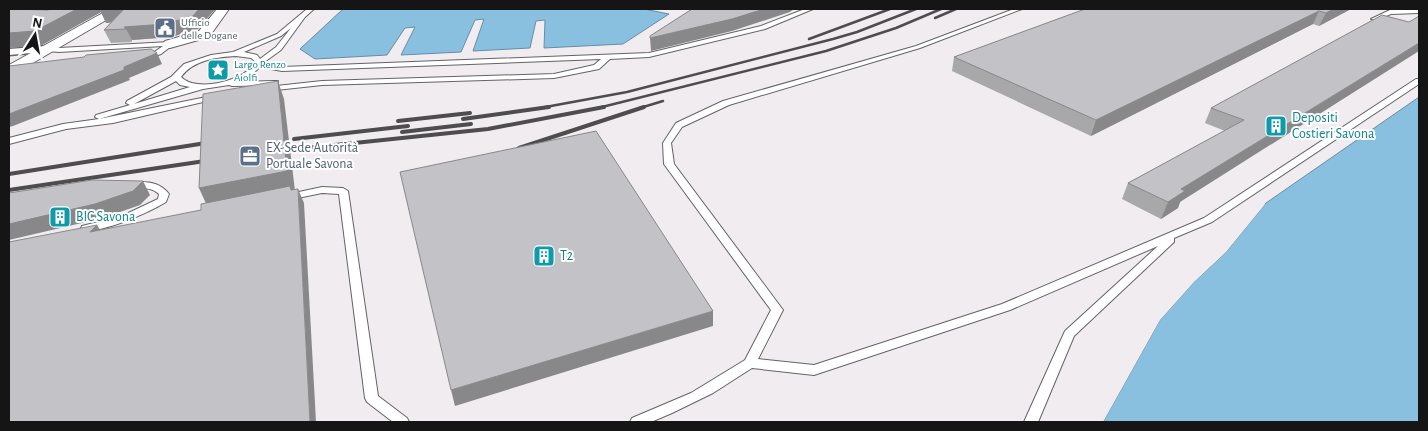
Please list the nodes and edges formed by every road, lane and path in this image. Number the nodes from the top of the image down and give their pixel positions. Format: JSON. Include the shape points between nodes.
{"nodes":[{"id":1,"x":119,"y":9,"type":"edge"},
{"id":2,"x":223,"y":9,"type":"edge"},
{"id":3,"x":311,"y":9,"type":"edge"},
{"id":4,"x":810,"y":9,"type":"edge"},
{"id":5,"x":1019,"y":9,"type":"edge"},
{"id":6,"x":1419,"y":11,"type":"edge"},
{"id":7,"x":302,"y":17,"type":"junction"},
{"id":8,"x":1374,"y":19,"type":"edge"},
{"id":9,"x":170,"y":44,"type":"junction"},
{"id":10,"x":48,"y":49,"type":"junction"},
{"id":11,"x":9,"y":52,"type":"edge"},
{"id":12,"x":233,"y":54,"type":"junction"},
{"id":13,"x":141,"y":57,"type":"edge"},
{"id":14,"x":608,"y":57,"type":"junction"},
{"id":15,"x":259,"y":63,"type":"junction"},
{"id":16,"x":35,"y":66,"type":"edge"},
{"id":17,"x":9,"y":71,"type":"edge"},
{"id":18,"x":176,"y":77,"type":"junction"},
{"id":19,"x":1419,"y":81,"type":"edge"},
{"id":20,"x":322,"y":83,"type":"junction"},
{"id":21,"x":221,"y":84,"type":"junction"},
{"id":22,"x":203,"y":86,"type":"junction"},
{"id":23,"x":236,"y":93,"type":"edge"},
{"id":24,"x":226,"y":95,"type":"edge"},
{"id":25,"x":104,"y":115,"type":"junction"},
{"id":26,"x":63,"y":127,"type":"junction"},
{"id":27,"x":9,"y":141,"type":"edge"},
{"id":28,"x":121,"y":186,"type":"edge"},
{"id":29,"x":277,"y":200,"type":"edge"},
{"id":30,"x":71,"y":232,"type":"edge"},
{"id":31,"x":1177,"y":234,"type":"junction"},
{"id":32,"x":104,"y":235,"type":"edge"},
{"id":33,"x":85,"y":239,"type":"edge"},
{"id":34,"x":750,"y":363,"type":"junction"},
{"id":35,"x":402,"y":422,"type":"edge"},
{"id":36,"x":637,"y":422,"type":"edge"},
{"id":37,"x":1031,"y":422,"type":"edge"}],
"edges":[{"from":1,"to":10,"type":"street"},
{"from":2,"to":9,"type":"street","via":[[204,34]]},
{"from":3,"to":7,"type":"lane"},
{"from":4,"to":14,"type":"lane","via":[[762,28],[679,49],[649,55]]},
{"from":5,"to":34,"type":"lane","via":[[918,47],[726,103],[679,125],[666,143],[669,164],[777,310]]},
{"from":6,"to":8,"type":"lane","via":[[1390,12]]},
{"from":7,"to":12,"type":"lane","via":[[279,35]]},
{"from":7,"to":15,"type":"lane","via":[[274,53]]},
{"from":9,"to":10,"type":"lane"},
{"from":9,"to":13,"type":"lane","via":[[150,57]]},
{"from":10,"to":11,"type":"street"},
{"from":10,"to":17,"type":"street"},
{"from":12,"to":15,"type":"lane","via":[[252,56]]},
{"from":12,"to":18,"type":"lane","via":[[196,62],[184,67]]},
{"from":14,"to":15,"type":"lane","via":[[282,69]]},
{"from":14,"to":20,"type":"lane","via":[[596,67],[554,76]]},
{"from":15,"to":21,"type":"lane","via":[[247,76]]},
{"from":16,"to":17,"type":"lane"},
{"from":18,"to":22,"type":"lane","via":[[184,84]]},
{"from":18,"to":25,"type":"lane"},
{"from":19,"to":31,"type":"lane","via":[[1208,220]]},
{"from":20,"to":21,"type":"lane"},
{"from":20,"to":23,"type":"lane"},
{"from":21,"to":22,"type":"lane"},
{"from":22,"to":25,"type":"lane"},
{"from":24,"to":26,"type":"lane","via":[[113,120]]},
{"from":25,"to":26,"type":"lane"},
{"from":26,"to":27,"type":"lane"},
{"from":28,"to":30,"type":"lane","via":[[149,184],[159,187],[164,194],[163,200],[143,212]]},
{"from":29,"to":35,"type":"lane","via":[[322,190],[343,191],[372,398]]},
{"from":31,"to":34,"type":"lane","via":[[1006,307],[814,370]]},
{"from":31,"to":37,"type":"lane","via":[[1069,334]]},
{"from":32,"to":33,"type":"lane"},
{"from":34,"to":36,"type":"lane","via":[[682,405]]}]}
